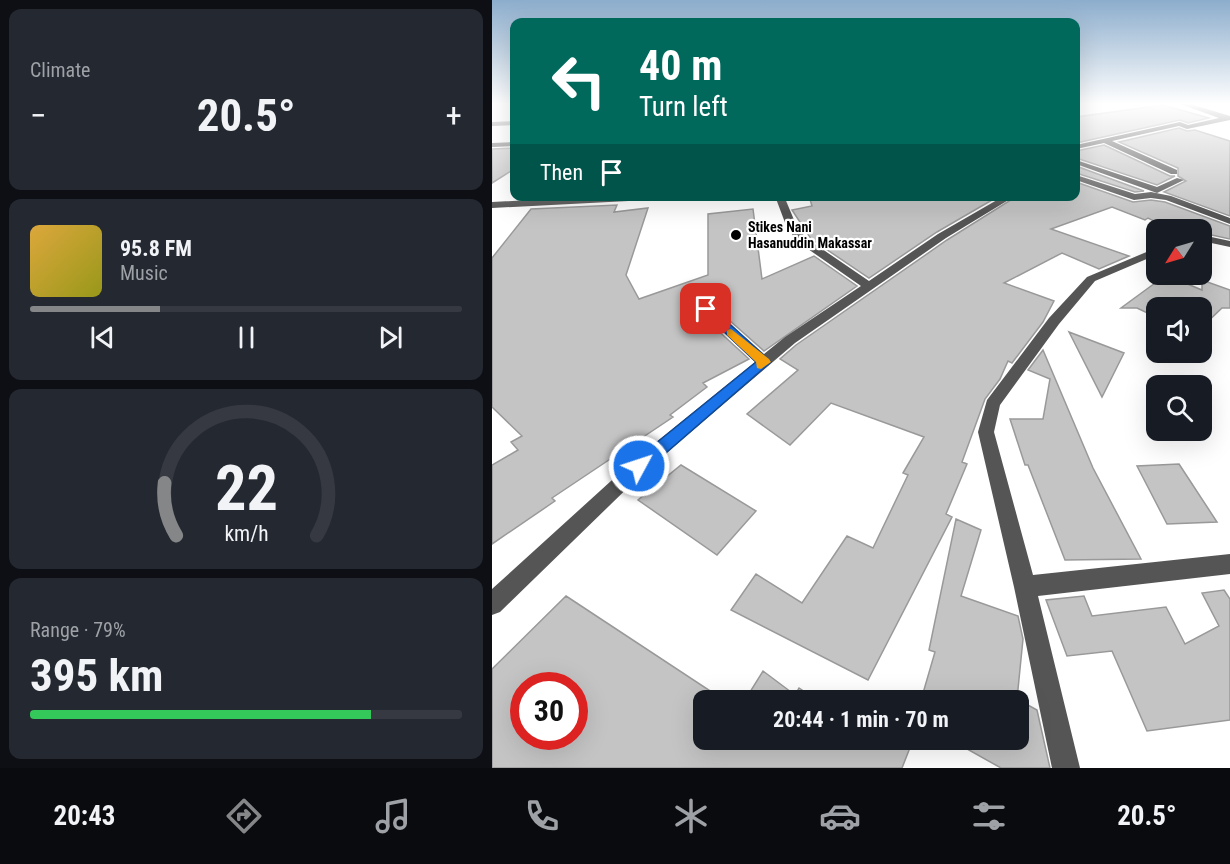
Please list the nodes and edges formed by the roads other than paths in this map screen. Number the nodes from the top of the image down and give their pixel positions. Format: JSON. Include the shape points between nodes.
{"nodes":[{"id":1,"x":1103,"y":140,"type":"joint"},
{"id":2,"x":510,"y":144,"type":"edge"},
{"id":3,"x":492,"y":145,"type":"edge"},
{"id":4,"x":1080,"y":146,"type":"edge"},
{"id":5,"x":1080,"y":163,"type":"edge"},
{"id":6,"x":1174,"y":171,"type":"dead end"},
{"id":7,"x":1080,"y":178,"type":"edge"},
{"id":8,"x":1180,"y":180,"type":"dead end"},
{"id":9,"x":570,"y":201,"type":"edge"},
{"id":10,"x":781,"y":201,"type":"edge"},
{"id":11,"x":1002,"y":201,"type":"edge"},
{"id":12,"x":492,"y":205,"type":"edge"},
{"id":13,"x":1230,"y":221,"type":"edge"},
{"id":14,"x":1212,"y":240,"type":"edge"},
{"id":15,"x":1230,"y":244,"type":"edge"},
{"id":16,"x":1146,"y":255,"type":"edge"},
{"id":17,"x":870,"y":286,"type":"junction"},
{"id":18,"x":706,"y":309,"type":"dead end"},
{"id":19,"x":764,"y":362,"type":"junction"},
{"id":20,"x":1230,"y":564,"type":"edge"},
{"id":21,"x":1025,"y":587,"type":"junction"},
{"id":22,"x":492,"y":604,"type":"edge"},
{"id":23,"x":1065,"y":768,"type":"edge"}],
"edges":[{"from":1,"to":4,"type":"street"},
{"from":1,"to":6,"type":"street"},
{"from":2,"to":3,"type":"street"},
{"from":5,"to":8,"type":"street","via":[[1157,190]]},
{"from":7,"to":13,"type":"street","via":[[1129,196],[1168,198]]},
{"from":9,"to":12,"type":"street"},
{"from":10,"to":17,"type":"street","via":[[792,228],[802,240]]},
{"from":11,"to":17,"type":"street","via":[[942,236]]},
{"from":14,"to":15,"type":"street"},
{"from":16,"to":21,"type":"street","via":[[1091,279],[1054,321],[993,404],[986,432]]},
{"from":17,"to":19,"type":"street"},
{"from":18,"to":19,"type":"street"},
{"from":19,"to":22,"type":"street","via":[[639,466]]},
{"from":20,"to":21,"type":"street"},
{"from":21,"to":23,"type":"street"}]}
